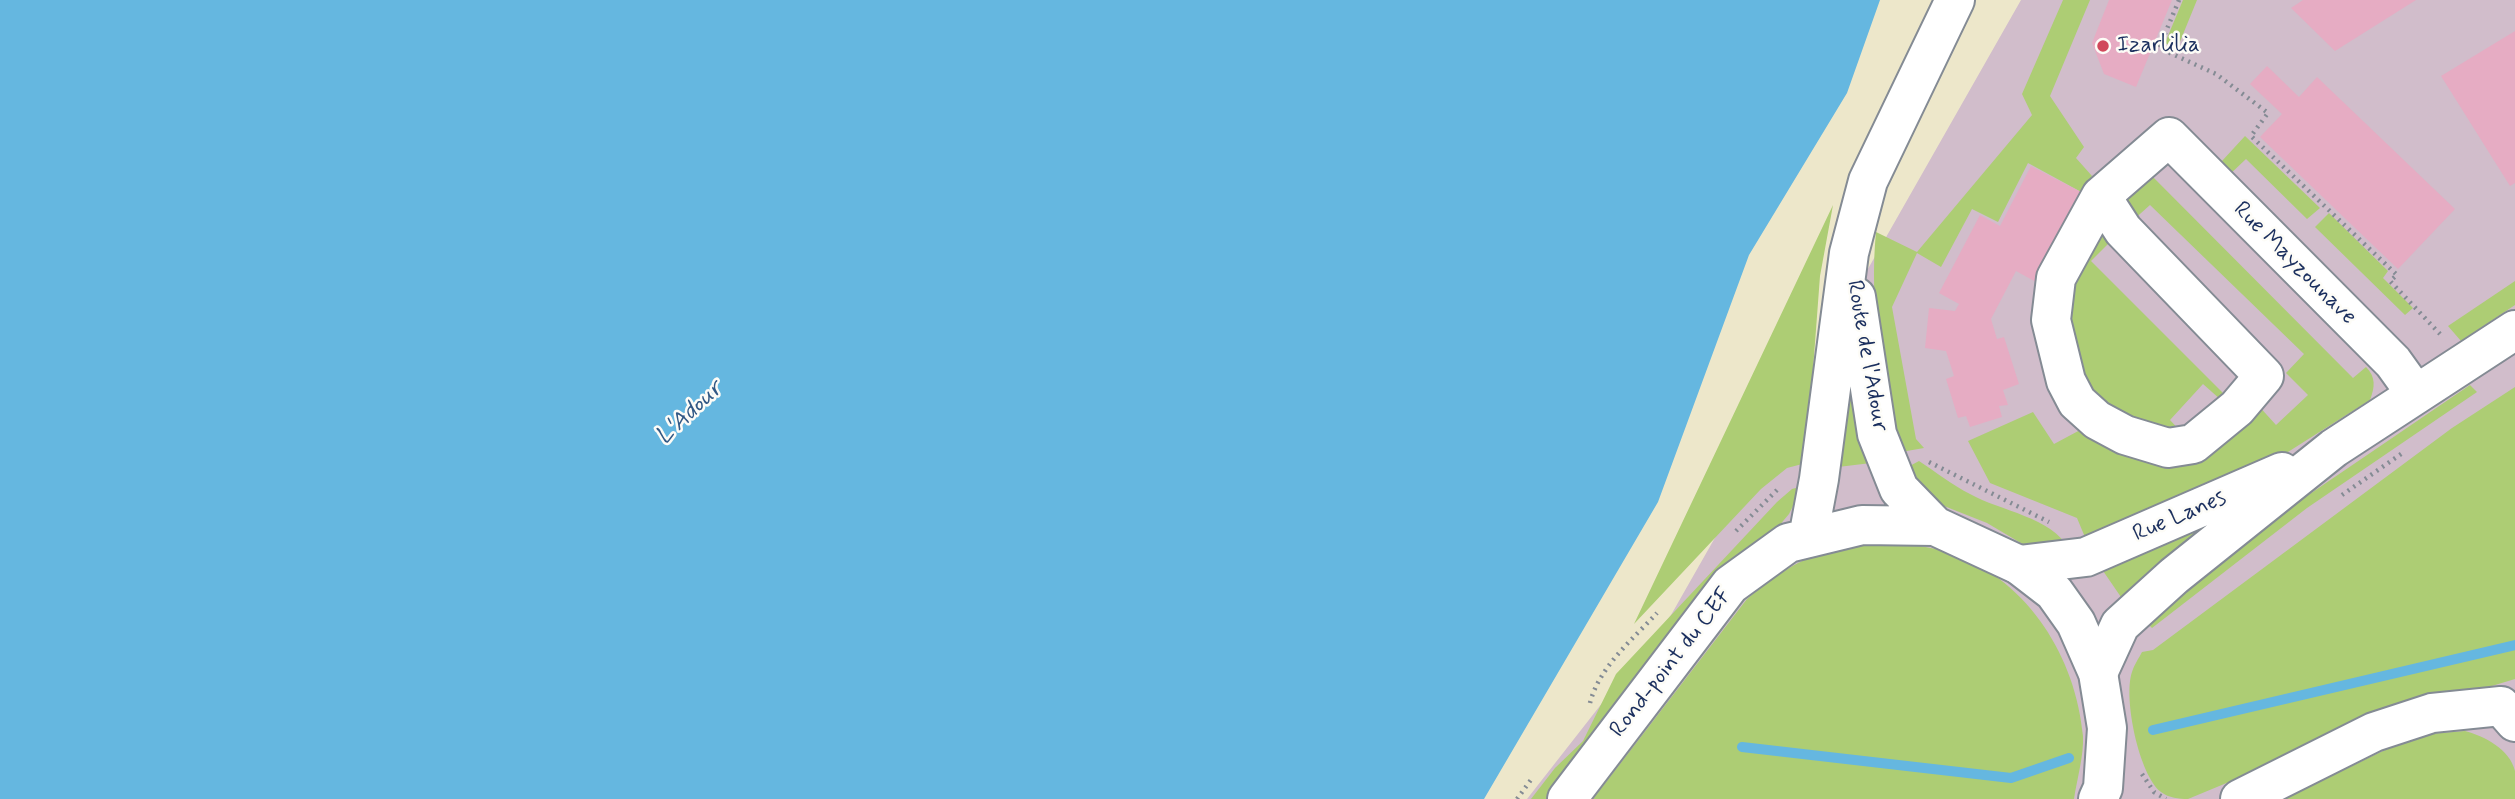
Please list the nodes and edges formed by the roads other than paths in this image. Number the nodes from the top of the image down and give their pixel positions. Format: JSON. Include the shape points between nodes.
{"nodes":[{"id":1,"x":1955,"y":0,"type":"edge"},
{"id":2,"x":2101,"y":196,"type":"junction"},
{"id":3,"x":1849,"y":253,"type":"junction"},
{"id":4,"x":2515,"y":330,"type":"edge"},
{"id":5,"x":2416,"y":394,"type":"junction"},
{"id":6,"x":2334,"y":448,"type":"junction"},
{"id":7,"x":1935,"y":526,"type":"junction"},
{"id":8,"x":1808,"y":538,"type":"junction"},
{"id":9,"x":2020,"y":565,"type":"junction"},
{"id":10,"x":2098,"y":673,"type":"junction"},
{"id":11,"x":2515,"y":722,"type":"edge"},
{"id":12,"x":2108,"y":795,"type":"edge"},
{"id":13,"x":1567,"y":799,"type":"edge"},
{"id":14,"x":2239,"y":799,"type":"edge"}],
"edges":[{"from":1,"to":3,"type":"main road","name":"Route de l'Adour","via":[[1868,181]]},
{"from":2,"to":2,"type":"main road","via":[[2056,278],[2051,320],[2066,381],[2077,402],[2096,420],[2125,435],[2168,448],[2193,444],[2237,408],[2264,376],[2123,230]]},
{"from":2,"to":5,"type":"main road","name":"Rue Mayzounave","via":[[2169,137],[2393,362]]},
{"from":3,"to":7,"type":"main road","name":"Route de l'Adour","via":[[1877,434],[1899,489]]},
{"from":3,"to":8,"type":"main road","name":"Route de l'Adour"},
{"from":4,"to":5,"type":"main road","name":"Rue Lanes"},
{"from":5,"to":6,"type":"main road","name":"Rue Lanes"},
{"from":6,"to":9,"type":"main road","name":"Rue Lanes","via":[[2086,557]]},
{"from":6,"to":10,"type":"main road","name":"Rue Lanes","via":[[2120,625]]},
{"from":7,"to":8,"type":"main road","name":"Rond-point du CEF","via":[[1862,525]]},
{"from":7,"to":9,"type":"main road","name":"Rond-point du CEF"},
{"from":8,"to":13,"type":"main road","name":"Rond-point du CEF","via":[[1788,543],[1730,585]]},
{"from":9,"to":10,"type":"main road","name":"Rond-point du CEF","via":[[2054,592],[2076,623]]},
{"from":10,"to":12,"type":"main road","name":"Rond-point du CEF","via":[[2107,728]]},
{"from":11,"to":14,"type":"main road","via":[[2501,706],[2432,713],[2374,732]]}]}
